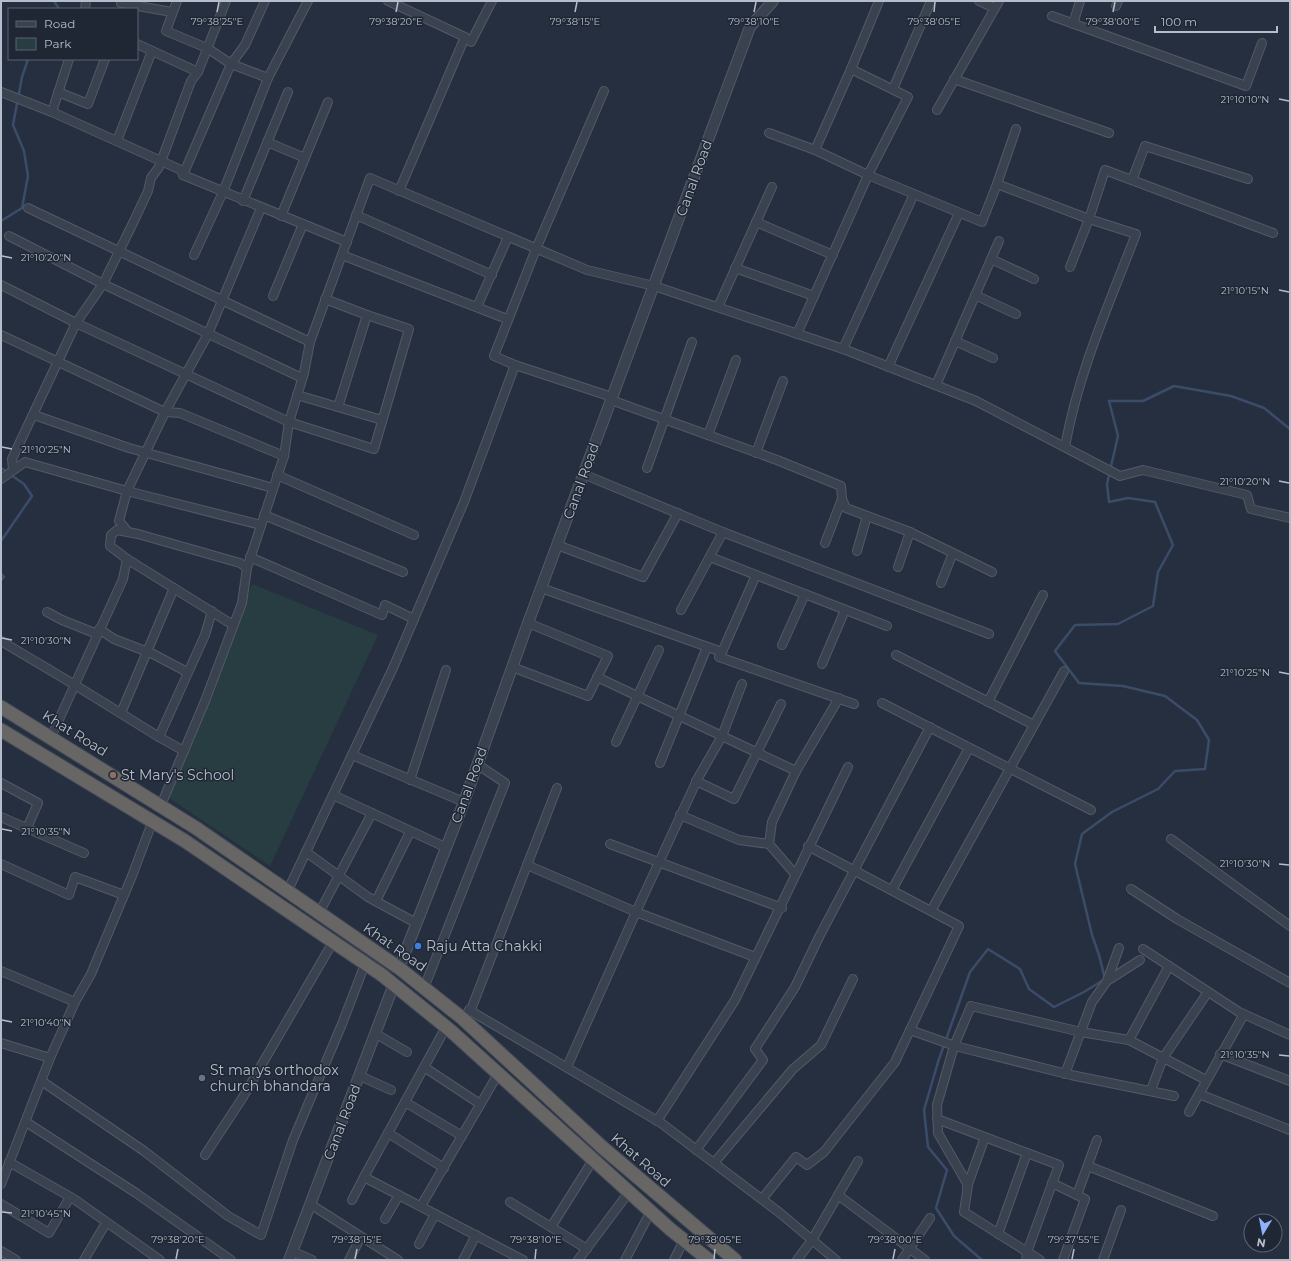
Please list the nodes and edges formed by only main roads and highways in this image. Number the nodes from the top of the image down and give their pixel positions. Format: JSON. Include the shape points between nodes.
{"nodes":[{"id":1,"x":1,"y":706,"type":"edge"},
{"id":2,"x":1,"y":730,"type":"edge"},
{"id":3,"x":161,"y":806,"type":"junction"},
{"id":4,"x":153,"y":820,"type":"junction"},
{"id":5,"x":399,"y":968,"type":"junction"},
{"id":6,"x":394,"y":984,"type":"junction"},
{"id":7,"x":639,"y":1179,"type":"junction"},
{"id":8,"x":629,"y":1192,"type":"junction"},
{"id":9,"x":709,"y":1260,"type":"edge"},
{"id":10,"x":735,"y":1260,"type":"edge"}],
"edges":[{"from":1,"to":3,"type":"highway","name":"Khat Road"},
{"from":2,"to":4,"type":"highway"},
{"from":3,"to":4,"type":"highway"},
{"from":3,"to":5,"type":"highway","name":"Khat Road","via":[[288,890]]},
{"from":4,"to":6,"type":"highway"},
{"from":5,"to":6,"type":"highway"},
{"from":5,"to":7,"type":"highway","name":"Khat Road","via":[[466,1014]]},
{"from":6,"to":8,"type":"highway","via":[[446,1027]]},
{"from":7,"to":8,"type":"highway"},
{"from":7,"to":10,"type":"highway","name":"Khat Road"},
{"from":8,"to":9,"type":"highway"}]}
